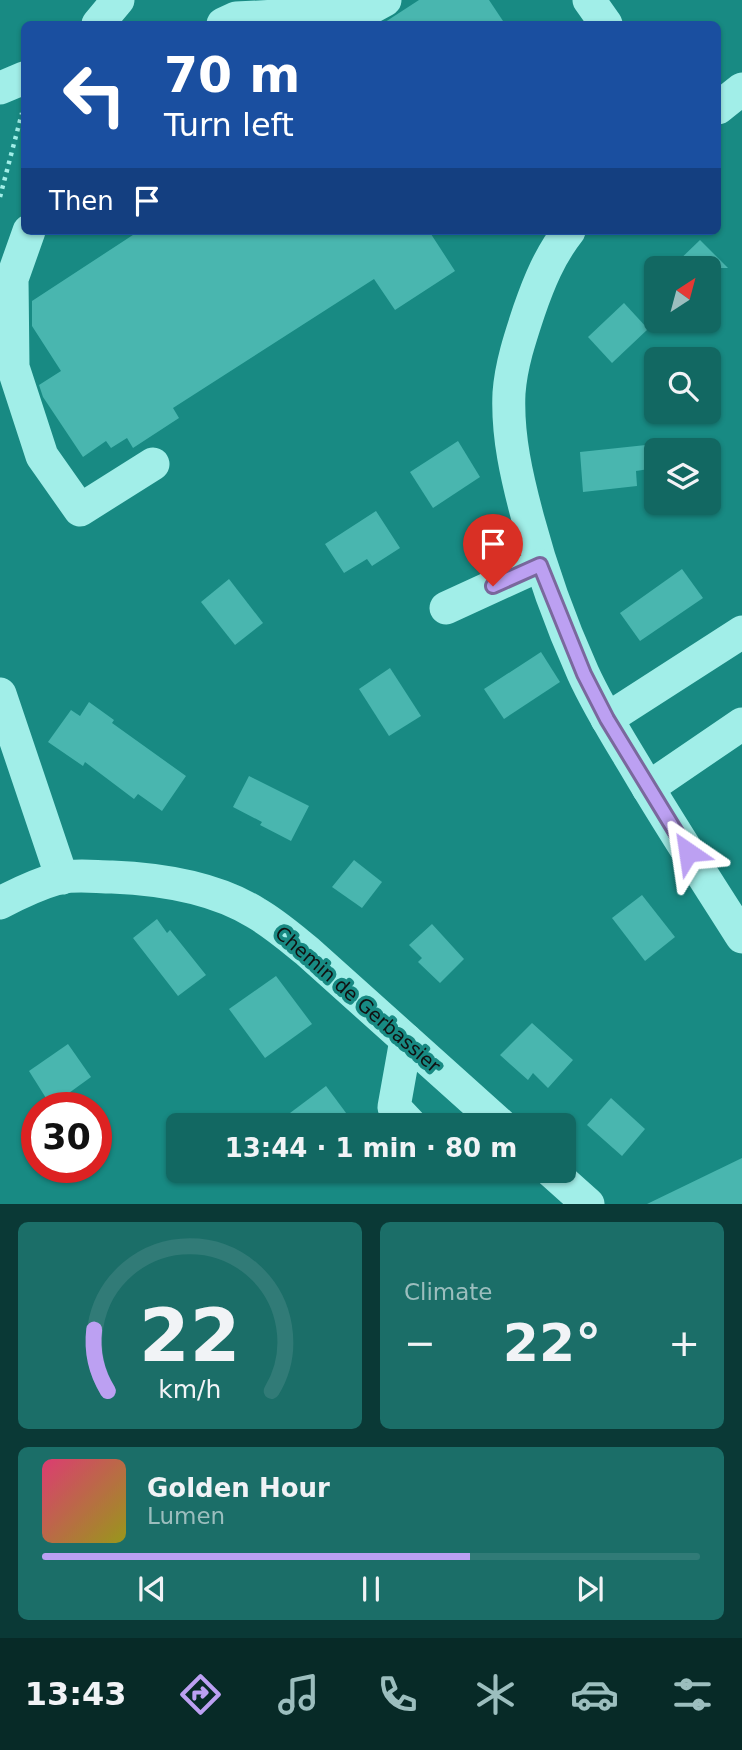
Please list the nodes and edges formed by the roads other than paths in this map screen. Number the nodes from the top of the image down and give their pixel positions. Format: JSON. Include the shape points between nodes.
{"nodes":[{"id":1,"x":118,"y":0,"type":"edge"},
{"id":2,"x":386,"y":0,"type":"edge"},
{"id":3,"x":589,"y":0,"type":"edge"},
{"id":4,"x":100,"y":21,"type":"edge"},
{"id":5,"x":230,"y":21,"type":"edge"},
{"id":6,"x":604,"y":21,"type":"edge"},
{"id":7,"x":21,"y":79,"type":"edge"},
{"id":8,"x":0,"y":88,"type":"edge"},
{"id":9,"x":742,"y":89,"type":"edge"},
{"id":10,"x":721,"y":106,"type":"edge"},
{"id":11,"x":28,"y":235,"type":"edge"},
{"id":12,"x":566,"y":235,"type":"edge"},
{"id":13,"x":153,"y":464,"type":"dead end"},
{"id":14,"x":540,"y":565,"type":"junction"},
{"id":15,"x":446,"y":608,"type":"dead end"},
{"id":16,"x":742,"y":632,"type":"edge"},
{"id":17,"x":0,"y":694,"type":"edge"},
{"id":18,"x":607,"y":719,"type":"junction"},
{"id":19,"x":742,"y":724,"type":"edge"},
{"id":20,"x":648,"y":788,"type":"junction"},
{"id":21,"x":62,"y":877,"type":"junction"},
{"id":22,"x":0,"y":903,"type":"edge"},
{"id":23,"x":742,"y":937,"type":"edge"},
{"id":24,"x":406,"y":1040,"type":"junction"},
{"id":25,"x":400,"y":1113,"type":"edge"},
{"id":26,"x":488,"y":1113,"type":"edge"},
{"id":27,"x":564,"y":1183,"type":"edge"},
{"id":28,"x":588,"y":1204,"type":"edge"}],
"edges":[{"from":1,"to":4,"type":"street"},
{"from":2,"to":5,"type":"street","via":[[363,12]]},
{"from":3,"to":6,"type":"street"},
{"from":7,"to":8,"type":"street"},
{"from":9,"to":10,"type":"street"},
{"from":11,"to":13,"type":"street","via":[[12,279],[13,368],[42,456],[80,510]]},
{"from":12,"to":14,"type":"street","via":[[536,291],[518,343],[509,394],[511,443]]},
{"from":14,"to":15,"type":"street"},
{"from":14,"to":18,"type":"street"},
{"from":16,"to":18,"type":"street"},
{"from":17,"to":21,"type":"street"},
{"from":18,"to":20,"type":"street"},
{"from":19,"to":20,"type":"street"},
{"from":20,"to":23,"type":"street"},
{"from":21,"to":22,"type":"street","name":"Chemin de Gerbassier"},
{"from":21,"to":24,"type":"street","name":"Chemin de Gerbassier","via":[[146,878],[234,901],[288,935]]},
{"from":24,"to":25,"type":"street","via":[[394,1107]]},
{"from":24,"to":26,"type":"street","name":"Chemin de Gerbassier"},
{"from":27,"to":28,"type":"street"}]}
